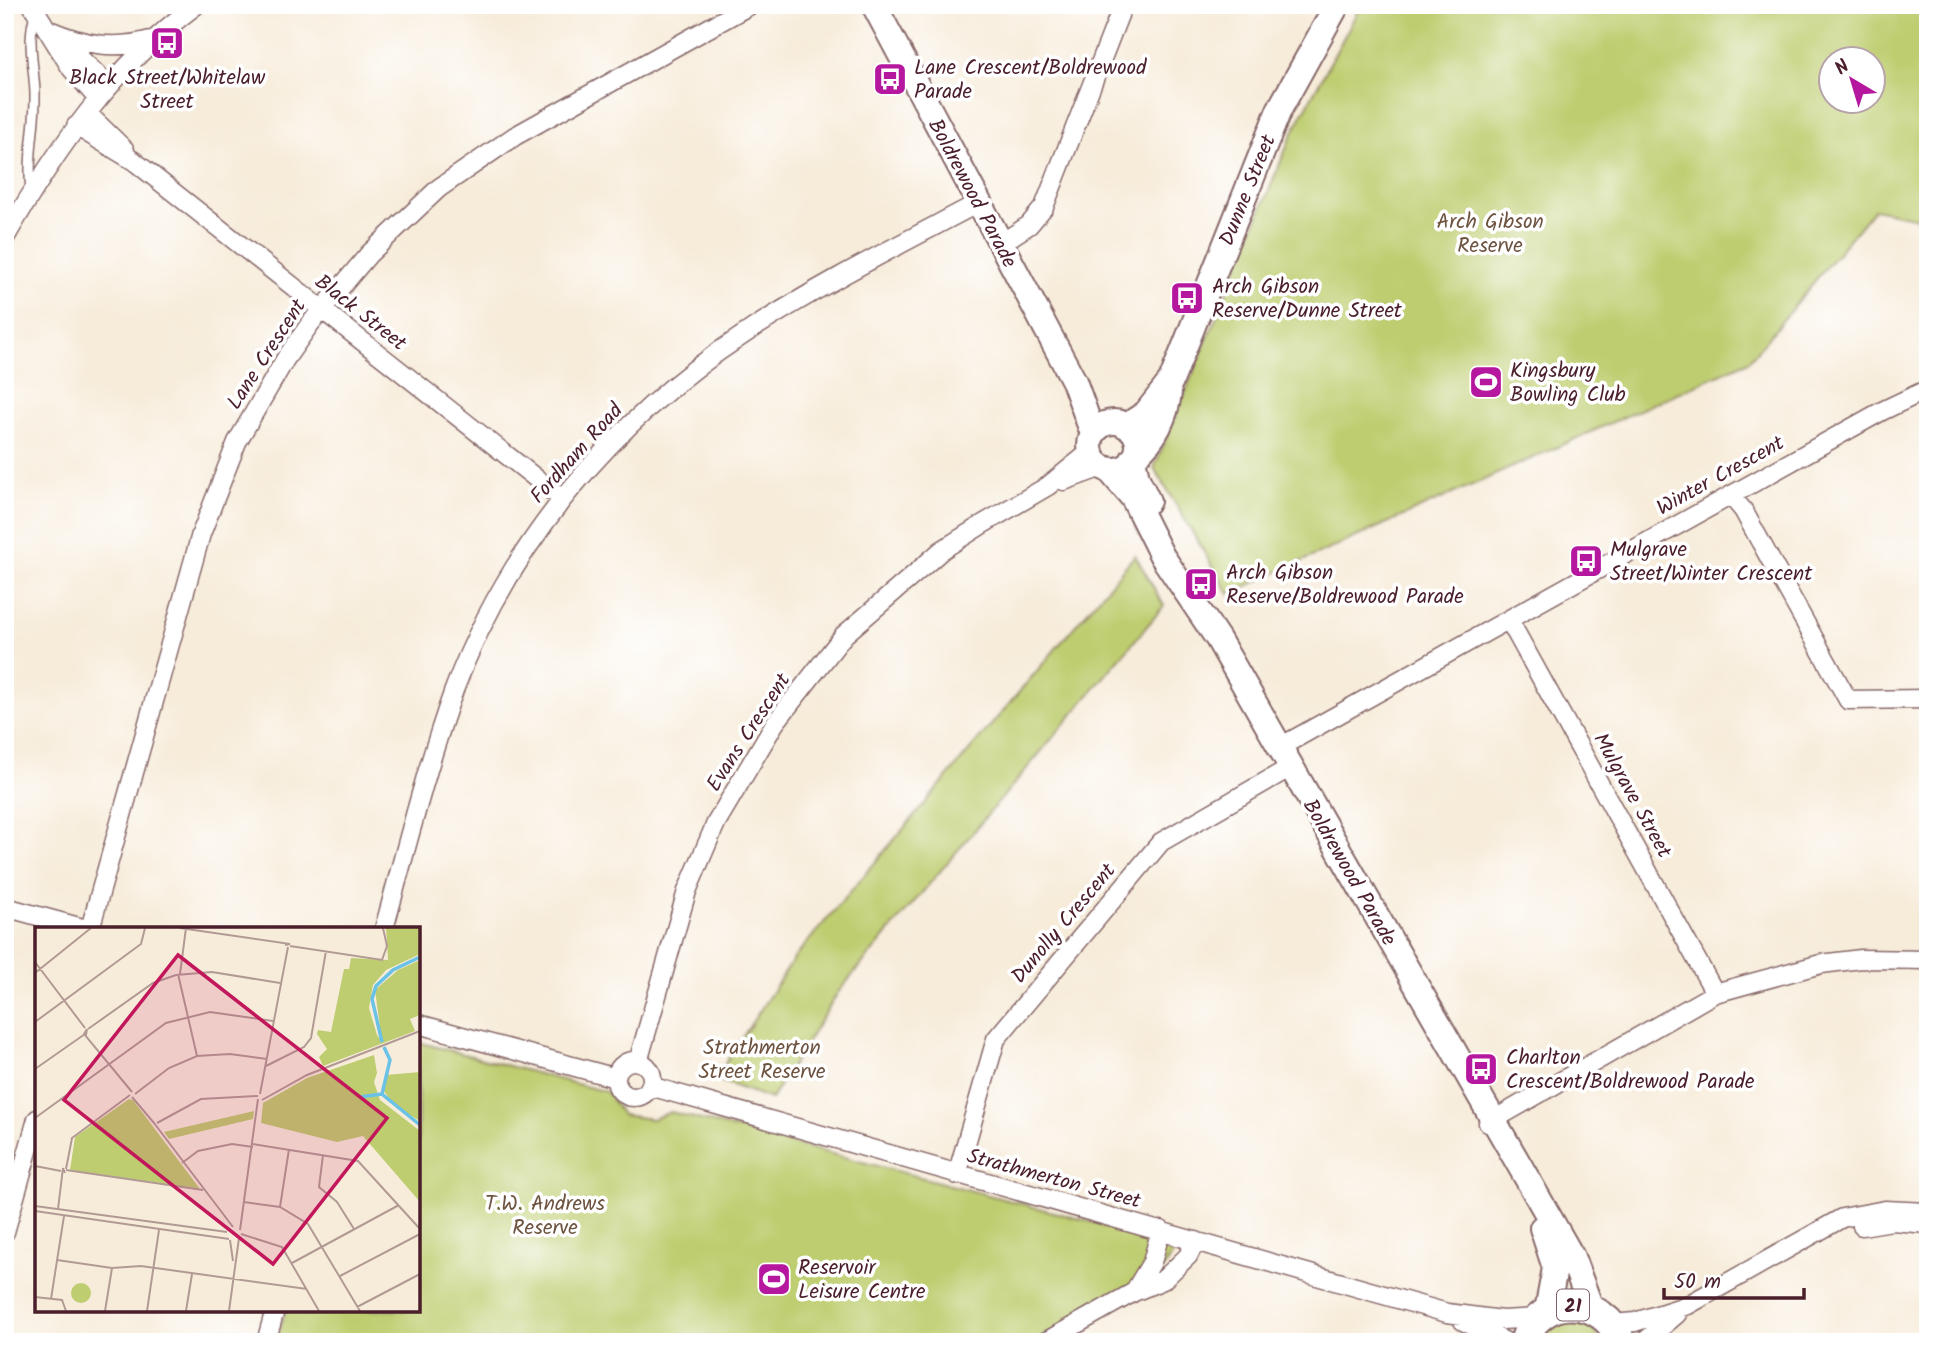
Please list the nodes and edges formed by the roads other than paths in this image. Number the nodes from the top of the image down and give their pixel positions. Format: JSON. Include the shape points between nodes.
{"nodes":[{"id":1,"x":196,"y":5,"type":"edge"},
{"id":2,"x":750,"y":5,"type":"edge"},
{"id":3,"x":874,"y":5,"type":"edge"},
{"id":4,"x":1123,"y":5,"type":"edge"},
{"id":5,"x":1338,"y":5,"type":"edge"},
{"id":6,"x":34,"y":9,"type":"edge"},
{"id":7,"x":49,"y":30,"type":"junction"},
{"id":8,"x":152,"y":40,"type":"junction"},
{"id":9,"x":92,"y":106,"type":"junction"},
{"id":10,"x":31,"y":192,"type":"junction"},
{"id":11,"x":978,"y":203,"type":"junction"},
{"id":12,"x":5,"y":238,"type":"edge"},
{"id":13,"x":1000,"y":244,"type":"junction"},
{"id":14,"x":320,"y":310,"type":"junction"},
{"id":15,"x":1171,"y":382,"type":"junction"},
{"id":16,"x":1928,"y":389,"type":"edge"},
{"id":17,"x":1106,"y":445,"type":"junction"},
{"id":18,"x":1135,"y":457,"type":"junction"},
{"id":19,"x":1731,"y":496,"type":"junction"},
{"id":20,"x":561,"y":498,"type":"junction"},
{"id":21,"x":1509,"y":620,"type":"junction"},
{"id":22,"x":1218,"y":639,"type":"junction"},
{"id":23,"x":1928,"y":699,"type":"edge"},
{"id":24,"x":1285,"y":757,"type":"junction"},
{"id":25,"x":5,"y":907,"type":"edge"},
{"id":26,"x":80,"y":927,"type":"edge"},
{"id":27,"x":89,"y":927,"type":"edge"},
{"id":28,"x":385,"y":927,"type":"edge"},
{"id":29,"x":1928,"y":960,"type":"edge"},
{"id":30,"x":1715,"y":993,"type":"junction"},
{"id":31,"x":420,"y":1024,"type":"edge"},
{"id":32,"x":638,"y":1062,"type":"junction"},
{"id":33,"x":616,"y":1078,"type":"junction"},
{"id":34,"x":650,"y":1086,"type":"junction"},
{"id":35,"x":1488,"y":1116,"type":"junction"},
{"id":36,"x":35,"y":1126,"type":"edge"},
{"id":37,"x":957,"y":1175,"type":"junction"},
{"id":38,"x":1928,"y":1212,"type":"edge"},
{"id":39,"x":1928,"y":1224,"type":"edge"},
{"id":40,"x":1161,"y":1230,"type":"junction"},
{"id":41,"x":5,"y":1232,"type":"edge"},
{"id":42,"x":1814,"y":1236,"type":"junction"},
{"id":43,"x":1196,"y":1241,"type":"junction"},
{"id":44,"x":1134,"y":1292,"type":"junction"},
{"id":45,"x":1688,"y":1305,"type":"junction"},
{"id":46,"x":274,"y":1312,"type":"edge"},
{"id":47,"x":1447,"y":1313,"type":"junction"},
{"id":48,"x":1536,"y":1324,"type":"edge"},
{"id":49,"x":1608,"y":1324,"type":"edge"},
{"id":50,"x":266,"y":1342,"type":"edge"},
{"id":51,"x":1045,"y":1342,"type":"edge"},
{"id":52,"x":1506,"y":1342,"type":"edge"},
{"id":53,"x":1644,"y":1342,"type":"edge"}],
"edges":[{"from":1,"to":8,"type":"street"},
{"from":2,"to":14,"type":"street","name":"Lane Crescent","via":[[515,136],[439,188],[369,254]]},
{"from":3,"to":11,"type":"main road","name":"Boldrewood Parade"},
{"from":4,"to":13,"type":"street","via":[[1044,207],[1030,225]]},
{"from":5,"to":15,"type":"main road","name":"Dunne Street","via":[[1279,110]]},
{"from":6,"to":7,"type":"street","name":"Black Street"},
{"from":6,"to":10,"type":"lane","name":"Black Street","via":[[29,31],[35,94],[29,149]]},
{"from":7,"to":8,"type":"street","via":[[88,45],[131,46]]},
{"from":7,"to":9,"type":"street","name":"Black Street"},
{"from":8,"to":9,"type":"street"},
{"from":9,"to":10,"type":"street"},
{"from":9,"to":14,"type":"street","name":"Black Street","via":[[134,161]]},
{"from":10,"to":12,"type":"street"},
{"from":11,"to":13,"type":"main road","name":"Boldrewood Parade"},
{"from":11,"to":20,"type":"street","name":"Fordham Road","via":[[743,334],[655,400]]},
{"from":13,"to":17,"type":"main road","name":"Boldrewood Parade"},
{"from":14,"to":20,"type":"street","name":"Black Street"},
{"from":14,"to":27,"type":"street","name":"Lane Crescent","via":[[237,442],[201,534]]},
{"from":15,"to":17,"type":"main road","name":"Dunne Street","via":[[1146,413]]},
{"from":15,"to":18,"type":"main road","name":"Dunne Street","via":[[1160,423]]},
{"from":16,"to":19,"type":"street","name":"Winter Crescent"},
{"from":17,"to":18,"type":"main road","via":[[1123,468]]},
{"from":17,"to":18,"type":"main road","name":"Boldrewood Parade","via":[[1136,438]]},
{"from":17,"to":22,"type":"main road","name":"Boldrewood Parade","via":[[1162,556]]},
{"from":17,"to":32,"type":"street","name":"Evans Crescent","via":[[942,550],[854,626],[775,723],[716,823],[687,891]]},
{"from":18,"to":22,"type":"main road","name":"Boldrewood Parade","via":[[1142,491],[1175,547]]},
{"from":19,"to":21,"type":"street","name":"Winter Crescent"},
{"from":19,"to":23,"type":"street","via":[[1848,701]]},
{"from":20,"to":28,"type":"street","name":"Fordham Road","via":[[509,578],[455,689]]},
{"from":21,"to":24,"type":"street","name":"Winter Crescent"},
{"from":21,"to":30,"type":"street","name":"Mulgrave Street"},
{"from":22,"to":24,"type":"main road","name":"Boldrewood Parade"},
{"from":24,"to":35,"type":"main road","name":"Boldrewood Parade"},
{"from":24,"to":37,"type":"street","name":"Dunolly Crescent","via":[[1161,842],[996,1039]]},
{"from":25,"to":26,"type":"street"},
{"from":29,"to":30,"type":"street","via":[[1861,959],[1821,964]]},
{"from":30,"to":35,"type":"street"},
{"from":31,"to":33,"type":"street"},
{"from":32,"to":33,"type":"street","via":[[626,1063]]},
{"from":32,"to":34,"type":"street","via":[[648,1068]]},
{"from":33,"to":34,"type":"street","via":[[627,1096],[638,1096]]},
{"from":34,"to":37,"type":"street","name":"Strathmerton Street"},
{"from":35,"to":48,"type":"main road","name":"Boldrewood Parade","via":[[1549,1240],[1555,1268]]},
{"from":35,"to":49,"type":"main road","name":"Boldrewood Parade"},
{"from":36,"to":41,"type":"street"},
{"from":37,"to":40,"type":"street","name":"Strathmerton Street"},
{"from":38,"to":42,"type":"street","via":[[1865,1213],[1842,1218]]},
{"from":39,"to":42,"type":"street","via":[[1892,1221]]},
{"from":40,"to":43,"type":"street","name":"Strathmerton Street"},
{"from":40,"to":44,"type":"street","via":[[1152,1262]]},
{"from":42,"to":45,"type":"street"},
{"from":43,"to":44,"type":"street","via":[[1188,1256],[1163,1280]]},
{"from":43,"to":47,"type":"street","name":"Strathmerton Street"},
{"from":44,"to":51,"type":"street"},
{"from":45,"to":49,"type":"street","via":[[1635,1322]]},
{"from":45,"to":53,"type":"street"},
{"from":46,"to":50,"type":"street"},
{"from":47,"to":48,"type":"street","name":"Strathmerton Street"},
{"from":47,"to":52,"type":"street","name":"Strathmerton Street"},
{"from":48,"to":49,"type":"main road","number":"21","via":[[1568,1305]]}]}
